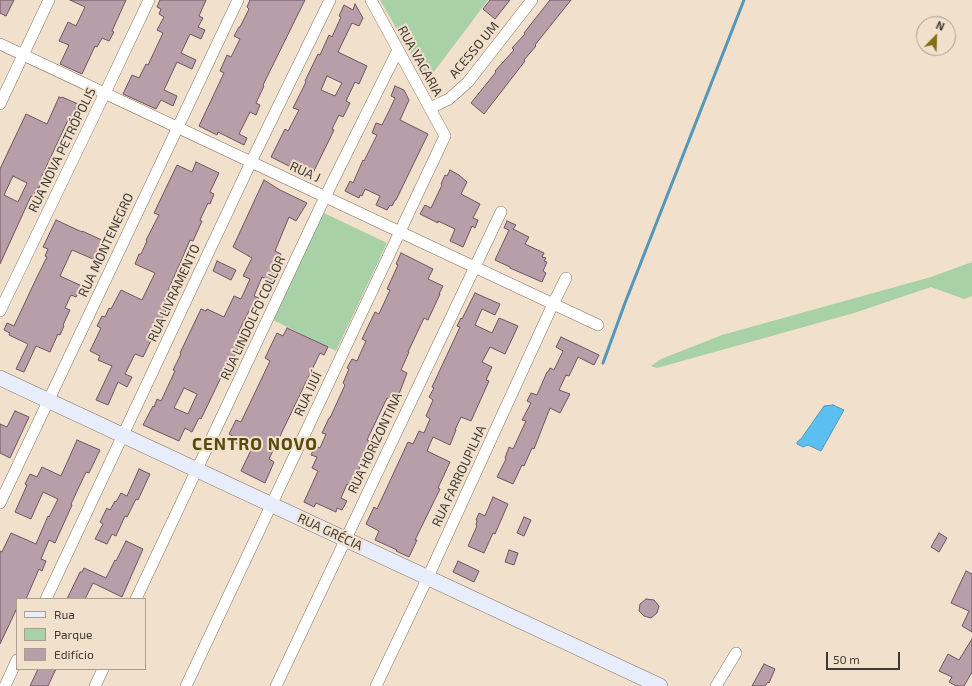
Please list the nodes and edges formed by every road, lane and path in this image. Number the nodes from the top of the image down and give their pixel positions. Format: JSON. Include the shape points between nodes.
{"nodes":[{"id":1,"x":49,"y":0,"type":"edge"},
{"id":2,"x":149,"y":0,"type":"edge"},
{"id":3,"x":238,"y":0,"type":"edge"},
{"id":4,"x":330,"y":0,"type":"edge"},
{"id":5,"x":371,"y":0,"type":"edge"},
{"id":6,"x":532,"y":0,"type":"edge"},
{"id":7,"x":0,"y":44,"type":"edge"},
{"id":8,"x":398,"y":50,"type":"junction"},
{"id":9,"x":23,"y":55,"type":"junction"},
{"id":10,"x":105,"y":93,"type":"junction"},
{"id":11,"x":0,"y":104,"type":"edge"},
{"id":12,"x":430,"y":108,"type":"junction"},
{"id":13,"x":177,"y":127,"type":"junction"},
{"id":14,"x":445,"y":136,"type":"joint"},
{"id":15,"x":251,"y":162,"type":"junction"},
{"id":16,"x":325,"y":197,"type":"junction"},
{"id":17,"x":501,"y":212,"type":"dead end"},
{"id":18,"x":400,"y":232,"type":"junction"},
{"id":19,"x":474,"y":267,"type":"junction"},
{"id":20,"x":566,"y":278,"type":"dead end"},
{"id":21,"x":553,"y":304,"type":"junction"},
{"id":22,"x":0,"y":311,"type":"edge"},
{"id":23,"x":598,"y":325,"type":"dead end"},
{"id":24,"x":0,"y":378,"type":"edge"},
{"id":25,"x":48,"y":400,"type":"junction"},
{"id":26,"x":123,"y":435,"type":"junction"},
{"id":27,"x":196,"y":469,"type":"junction"},
{"id":28,"x":0,"y":503,"type":"edge"},
{"id":29,"x":271,"y":504,"type":"junction"},
{"id":30,"x":346,"y":539,"type":"junction"},
{"id":31,"x":428,"y":577,"type":"junction"},
{"id":32,"x":46,"y":598,"type":"edge"},
{"id":33,"x":136,"y":598,"type":"edge"},
{"id":34,"x":736,"y":653,"type":"dead end"},
{"id":35,"x":16,"y":662,"type":"edge"},
{"id":36,"x":103,"y":670,"type":"edge"},
{"id":37,"x":5,"y":686,"type":"edge"},
{"id":38,"x":95,"y":686,"type":"edge"},
{"id":39,"x":186,"y":686,"type":"edge"},
{"id":40,"x":276,"y":686,"type":"edge"},
{"id":41,"x":376,"y":686,"type":"edge"},
{"id":42,"x":660,"y":686,"type":"edge"},
{"id":43,"x":716,"y":686,"type":"edge"}],
"edges":[{"from":1,"to":9,"type":"street"},
{"from":2,"to":10,"type":"street","name":"RUA NOVA PETRÓPOLIS"},
{"from":3,"to":13,"type":"street","name":"RUA MONTENEGRO"},
{"from":4,"to":15,"type":"street","name":"RUA LIVRAMENTO"},
{"from":5,"to":8,"type":"street","name":"RUA VACARIA"},
{"from":6,"to":12,"type":"street","name":"ACESSO UM","via":[[468,82],[449,99]]},
{"from":7,"to":9,"type":"street","name":"RUA J"},
{"from":8,"to":12,"type":"street","name":"RUA VACARIA"},
{"from":8,"to":16,"type":"street","name":"RUA LINDOLFO COLLOR"},
{"from":9,"to":10,"type":"street","name":"RUA J"},
{"from":9,"to":11,"type":"street"},
{"from":10,"to":13,"type":"street","name":"RUA J"},
{"from":10,"to":22,"type":"street","name":"RUA NOVA PETRÓPOLIS"},
{"from":12,"to":14,"type":"street","name":"RUA VACARIA"},
{"from":13,"to":15,"type":"street","name":"RUA J"},
{"from":13,"to":25,"type":"street","name":"RUA MONTENEGRO"},
{"from":14,"to":18,"type":"street","name":"RUA IJUÍ"},
{"from":15,"to":16,"type":"street","name":"RUA J"},
{"from":15,"to":26,"type":"street","name":"RUA LIVRAMENTO"},
{"from":16,"to":18,"type":"street","name":"RUA J"},
{"from":16,"to":27,"type":"street","name":"RUA LINDOLFO COLLOR"},
{"from":17,"to":19,"type":"street","name":"RUA HORIZONTINA"},
{"from":18,"to":19,"type":"street","name":"RUA J"},
{"from":18,"to":29,"type":"street","name":"RUA IJUÍ"},
{"from":19,"to":21,"type":"street","name":"RUA J"},
{"from":19,"to":30,"type":"street","name":"RUA HORIZONTINA"},
{"from":20,"to":21,"type":"street","name":"RUA FARROUPILHA"},
{"from":21,"to":23,"type":"street","name":"RUA J"},
{"from":21,"to":31,"type":"street","name":"RUA FARROUPILHA"},
{"from":24,"to":25,"type":"main road","name":"RUA GRÉCIA"},
{"from":25,"to":26,"type":"main road","name":"RUA GRÉCIA"},
{"from":25,"to":28,"type":"street","name":"RUA MONTENEGRO"},
{"from":26,"to":27,"type":"main road","name":"RUA GRÉCIA"},
{"from":26,"to":32,"type":"street","name":"RUA LIVRAMENTO"},
{"from":27,"to":29,"type":"main road","name":"RUA GRÉCIA"},
{"from":27,"to":33,"type":"street","name":"RUA LINDOLFO COLLOR"},
{"from":29,"to":30,"type":"main road","name":"RUA GRÉCIA"},
{"from":29,"to":39,"type":"street","name":"RUA IJUÍ"},
{"from":30,"to":31,"type":"main road","name":"RUA GRÉCIA"},
{"from":30,"to":40,"type":"street","name":"RUA HORIZONTINA"},
{"from":31,"to":41,"type":"street","name":"RUA FARROUPILHA"},
{"from":31,"to":42,"type":"main road","name":"RUA GRÉCIA"},
{"from":34,"to":43,"type":"street"},
{"from":35,"to":37,"type":"street"},
{"from":36,"to":38,"type":"street"}]}
